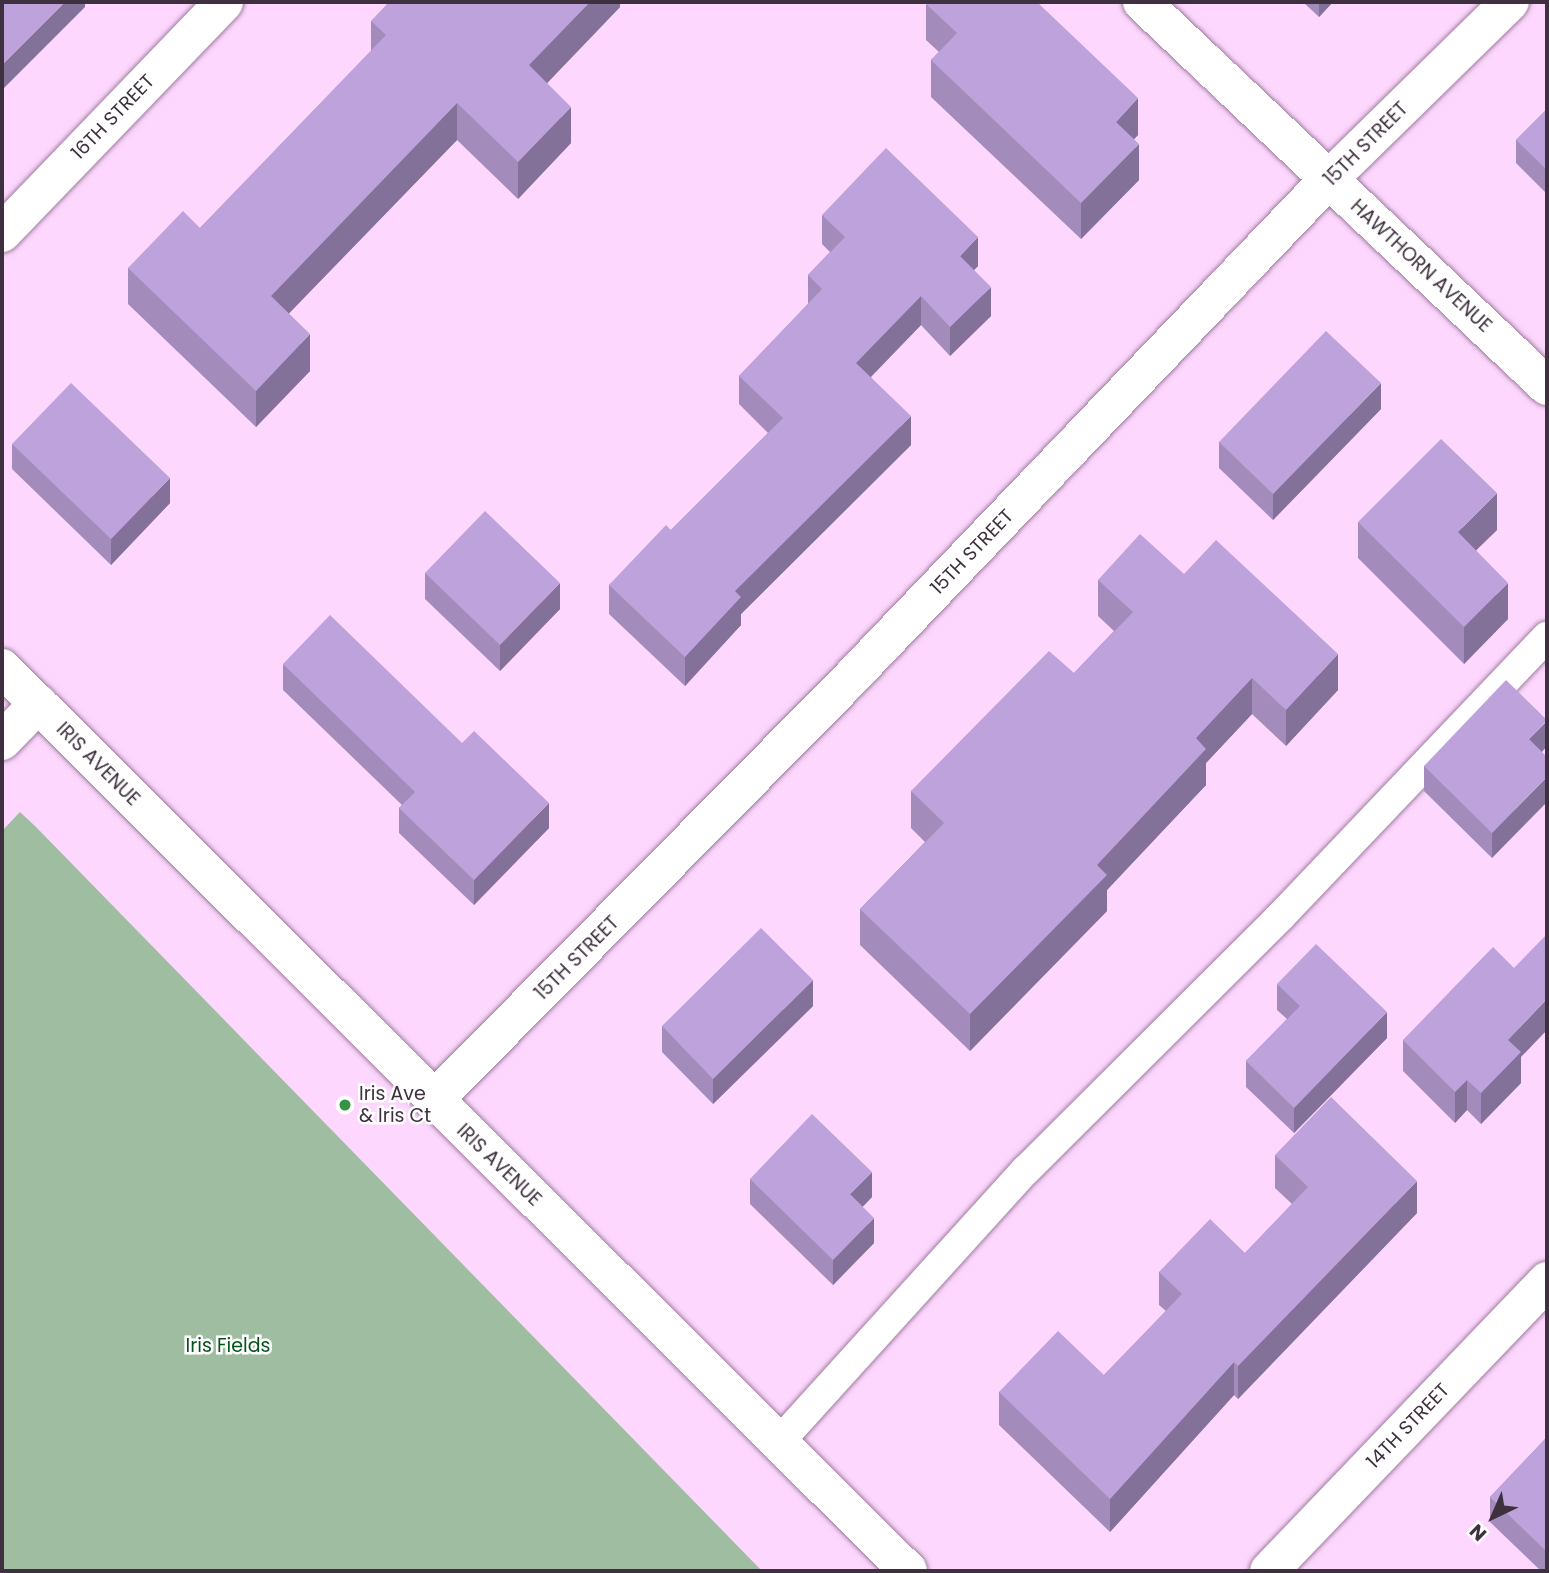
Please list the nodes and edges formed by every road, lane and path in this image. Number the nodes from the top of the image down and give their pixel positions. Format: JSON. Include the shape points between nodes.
{"nodes":[{"id":1,"x":224,"y":2,"type":"edge"},
{"id":2,"x":1142,"y":2,"type":"edge"},
{"id":3,"x":1510,"y":2,"type":"edge"},
{"id":4,"x":1329,"y":179,"type":"junction"},
{"id":5,"x":2,"y":233,"type":"edge"},
{"id":6,"x":1547,"y":386,"type":"edge"},
{"id":7,"x":1547,"y":637,"type":"edge"},
{"id":8,"x":2,"y":668,"type":"edge"},
{"id":9,"x":38,"y":704,"type":"junction"},
{"id":10,"x":2,"y":741,"type":"edge"},
{"id":11,"x":433,"y":1101,"type":"junction"},
{"id":12,"x":1547,"y":1280,"type":"edge"},
{"id":13,"x":779,"y":1442,"type":"junction"},
{"id":14,"x":908,"y":1571,"type":"edge"},
{"id":15,"x":1269,"y":1571,"type":"edge"}],
"edges":[{"from":1,"to":5,"type":"street","name":"16TH STREET"},
{"from":2,"to":4,"type":"street","name":"HAWTHORN AVENUE"},
{"from":3,"to":4,"type":"street","name":"15TH STREET"},
{"from":4,"to":6,"type":"street","name":"HAWTHORN AVENUE"},
{"from":4,"to":11,"type":"street","name":"15TH STREET","via":[[840,690]]},
{"from":7,"to":13,"type":"lane","via":[[1280,917],[1026,1170]]},
{"from":8,"to":9,"type":"street","name":"IRIS AVENUE"},
{"from":9,"to":10,"type":"street"},
{"from":9,"to":11,"type":"street","name":"IRIS AVENUE"},
{"from":11,"to":13,"type":"street","name":"IRIS AVENUE"},
{"from":12,"to":15,"type":"street","name":"14TH STREET"},
{"from":13,"to":14,"type":"street","name":"IRIS AVENUE"}]}
